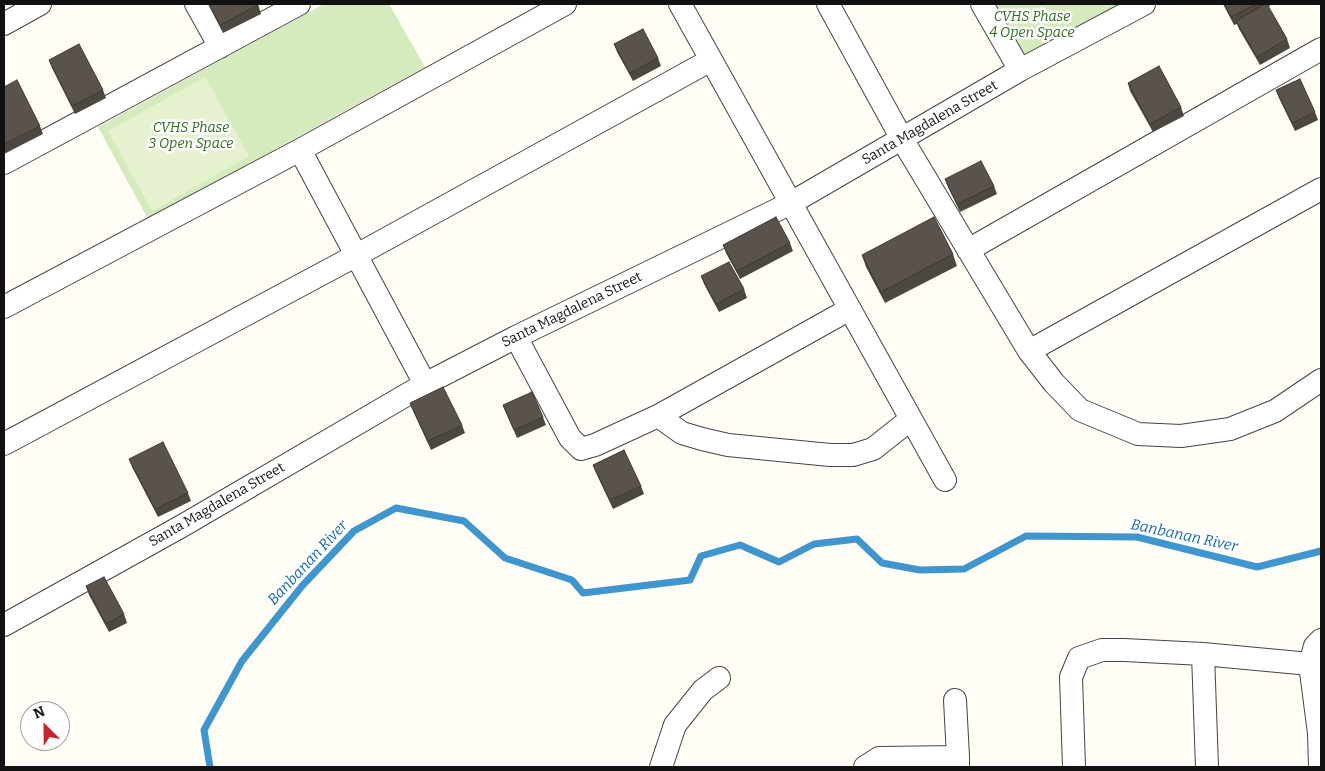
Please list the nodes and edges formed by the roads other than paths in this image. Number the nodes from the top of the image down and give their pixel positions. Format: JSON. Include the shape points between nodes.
{"nodes":[{"id":1,"x":40,"y":4,"type":"edge"},
{"id":2,"x":196,"y":4,"type":"edge"},
{"id":3,"x":299,"y":4,"type":"edge"},
{"id":4,"x":565,"y":4,"type":"edge"},
{"id":5,"x":680,"y":4,"type":"edge"},
{"id":6,"x":828,"y":4,"type":"edge"},
{"id":7,"x":982,"y":4,"type":"edge"},
{"id":8,"x":1144,"y":4,"type":"edge"},
{"id":9,"x":4,"y":24,"type":"edge"},
{"id":10,"x":220,"y":48,"type":"junction"},
{"id":11,"x":1321,"y":49,"type":"edge"},
{"id":12,"x":711,"y":60,"type":"junction"},
{"id":13,"x":1020,"y":70,"type":"junction"},
{"id":14,"x":902,"y":139,"type":"junction"},
{"id":15,"x":300,"y":150,"type":"junction"},
{"id":16,"x":4,"y":163,"type":"edge"},
{"id":17,"x":1321,"y":189,"type":"edge"},
{"id":18,"x":791,"y":203,"type":"junction"},
{"id":19,"x":968,"y":250,"type":"junction"},
{"id":20,"x":357,"y":256,"type":"junction"},
{"id":21,"x":4,"y":308,"type":"edge"},
{"id":22,"x":850,"y":309,"type":"junction"},
{"id":23,"x":516,"y":337,"type":"junction"},
{"id":24,"x":1029,"y":351,"type":"junction"},
{"id":25,"x":1321,"y":380,"type":"edge"},
{"id":26,"x":425,"y":384,"type":"junction"},
{"id":27,"x":658,"y":416,"type":"junction"},
{"id":28,"x":911,"y":419,"type":"junction"},
{"id":29,"x":4,"y":444,"type":"edge"},
{"id":30,"x":945,"y":480,"type":"dead end"},
{"id":31,"x":4,"y":625,"type":"edge"},
{"id":32,"x":1321,"y":640,"type":"edge"},
{"id":33,"x":1203,"y":654,"type":"junction"},
{"id":34,"x":1310,"y":664,"type":"junction"},
{"id":35,"x":719,"y":678,"type":"dead end"},
{"id":36,"x":955,"y":700,"type":"dead end"},
{"id":37,"x":1320,"y":734,"type":"edge"},
{"id":38,"x":958,"y":762,"type":"edge"},
{"id":39,"x":661,"y":767,"type":"edge"},
{"id":40,"x":865,"y":767,"type":"edge"},
{"id":41,"x":1074,"y":767,"type":"edge"},
{"id":42,"x":1207,"y":767,"type":"edge"},
{"id":43,"x":1320,"y":767,"type":"edge"}],
"edges":[{"from":1,"to":9,"type":"street"},
{"from":2,"to":10,"type":"street"},
{"from":3,"to":10,"type":"street"},
{"from":4,"to":15,"type":"street"},
{"from":5,"to":12,"type":"street"},
{"from":6,"to":14,"type":"street"},
{"from":7,"to":13,"type":"street"},
{"from":8,"to":13,"type":"street","name":"Santa Magdalena Street"},
{"from":10,"to":16,"type":"street"},
{"from":11,"to":19,"type":"street"},
{"from":12,"to":18,"type":"street"},
{"from":12,"to":20,"type":"street"},
{"from":13,"to":14,"type":"street","name":"Santa Magdalena Street"},
{"from":14,"to":18,"type":"street","name":"Santa Magdalena Street"},
{"from":14,"to":19,"type":"street"},
{"from":15,"to":20,"type":"street"},
{"from":15,"to":21,"type":"street"},
{"from":17,"to":24,"type":"street"},
{"from":18,"to":22,"type":"street"},
{"from":18,"to":23,"type":"street","name":"Santa Magdalena Street"},
{"from":19,"to":24,"type":"street"},
{"from":20,"to":26,"type":"street"},
{"from":20,"to":29,"type":"street"},
{"from":22,"to":27,"type":"street"},
{"from":22,"to":28,"type":"street"},
{"from":23,"to":26,"type":"street","name":"Santa Magdalena Street"},
{"from":23,"to":27,"type":"street","via":[[570,438],[581,449]]},
{"from":24,"to":25,"type":"street","via":[[1080,410],[1138,434],[1181,436],[1230,429],[1275,411]]},
{"from":26,"to":31,"type":"street","name":"Santa Magdalena Street","via":[[182,526]]},
{"from":27,"to":28,"type":"street","via":[[682,433],[728,445],[830,455],[854,455],[873,449]]},
{"from":28,"to":30,"type":"street"},
{"from":32,"to":34,"type":"street","via":[[1315,646]]},
{"from":33,"to":34,"type":"street"},
{"from":33,"to":41,"type":"street","via":[[1102,650],[1079,658],[1071,677]]},
{"from":33,"to":42,"type":"street"},
{"from":34,"to":37,"type":"street"},
{"from":35,"to":39,"type":"street","via":[[703,690],[675,725]]},
{"from":36,"to":38,"type":"street"},
{"from":37,"to":43,"type":"street"},
{"from":38,"to":40,"type":"street","via":[[879,758]]}]}
